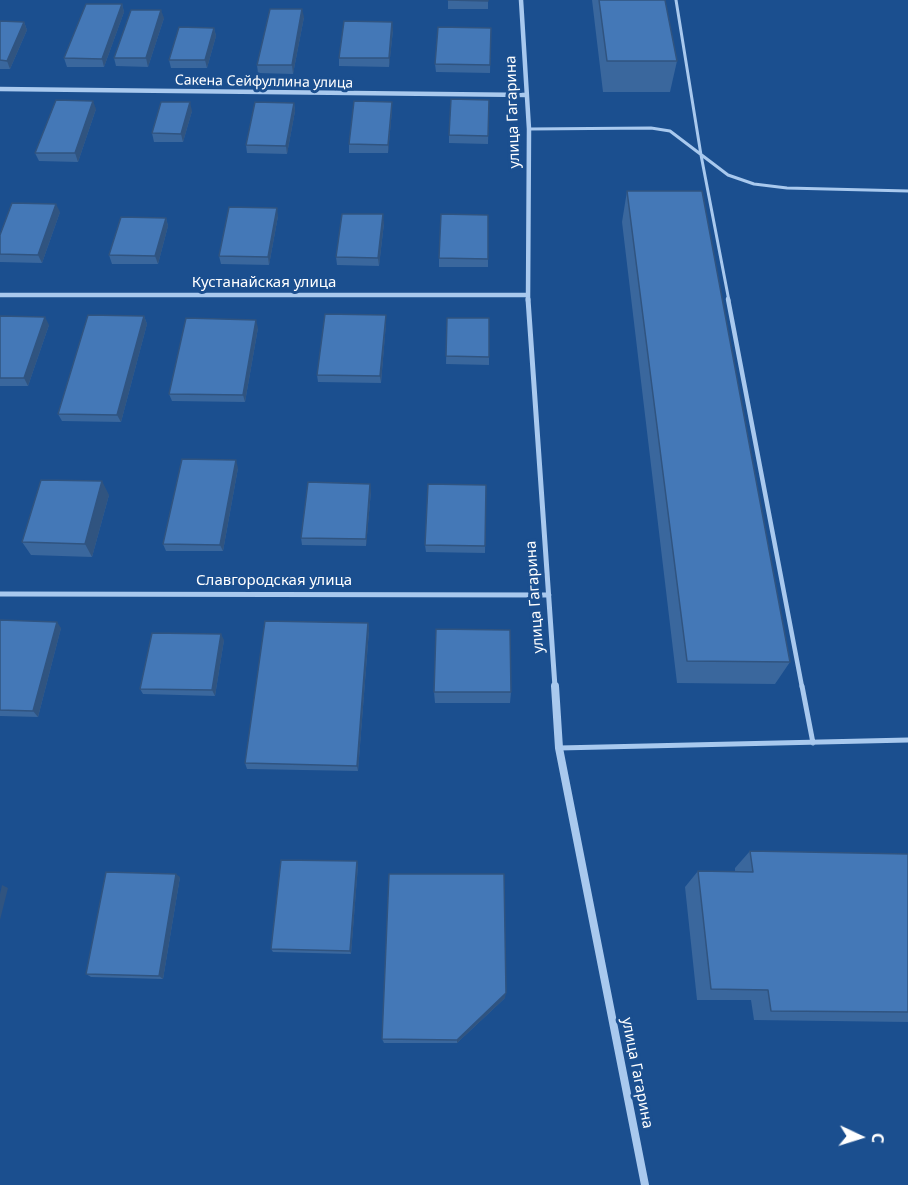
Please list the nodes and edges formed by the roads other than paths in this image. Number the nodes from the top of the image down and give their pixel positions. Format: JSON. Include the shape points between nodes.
{"nodes":[{"id":1,"x":521,"y":0,"type":"edge"},
{"id":2,"x":676,"y":0,"type":"edge"},
{"id":3,"x":0,"y":89,"type":"edge"},
{"id":4,"x":527,"y":95,"type":"junction"},
{"id":5,"x":529,"y":129,"type":"junction"},
{"id":6,"x":701,"y":155,"type":"junction"},
{"id":7,"x":908,"y":191,"type":"edge"},
{"id":8,"x":0,"y":295,"type":"edge"},
{"id":9,"x":528,"y":295,"type":"junction"},
{"id":10,"x":0,"y":594,"type":"edge"},
{"id":11,"x":549,"y":595,"type":"junction"},
{"id":12,"x":908,"y":740,"type":"edge"},
{"id":13,"x":813,"y":743,"type":"junction"},
{"id":14,"x":559,"y":748,"type":"junction"},
{"id":15,"x":645,"y":1185,"type":"edge"}],
"edges":[{"from":1,"to":4,"type":"street","name":"улица Гагарина"},
{"from":2,"to":6,"type":"lane"},
{"from":3,"to":4,"type":"street","name":"Сакена Сейфуллина улица"},
{"from":4,"to":5,"type":"street","name":"улица Гагарина"},
{"from":5,"to":6,"type":"lane","via":[[651,128],[670,131]]},
{"from":5,"to":9,"type":"street","name":"улица Гагарина"},
{"from":6,"to":7,"type":"lane","via":[[728,175],[754,184]]},
{"from":6,"to":13,"type":"lane"},
{"from":8,"to":9,"type":"street","name":"Кустанайская улица"},
{"from":9,"to":11,"type":"street","name":"улица Гагарина"},
{"from":10,"to":11,"type":"street","name":"Славгородская улица"},
{"from":11,"to":14,"type":"street","name":"улица Гагарина"},
{"from":12,"to":13,"type":"lane"},
{"from":13,"to":14,"type":"lane"},
{"from":14,"to":15,"type":"street","name":"улица Гагарина"}]}
